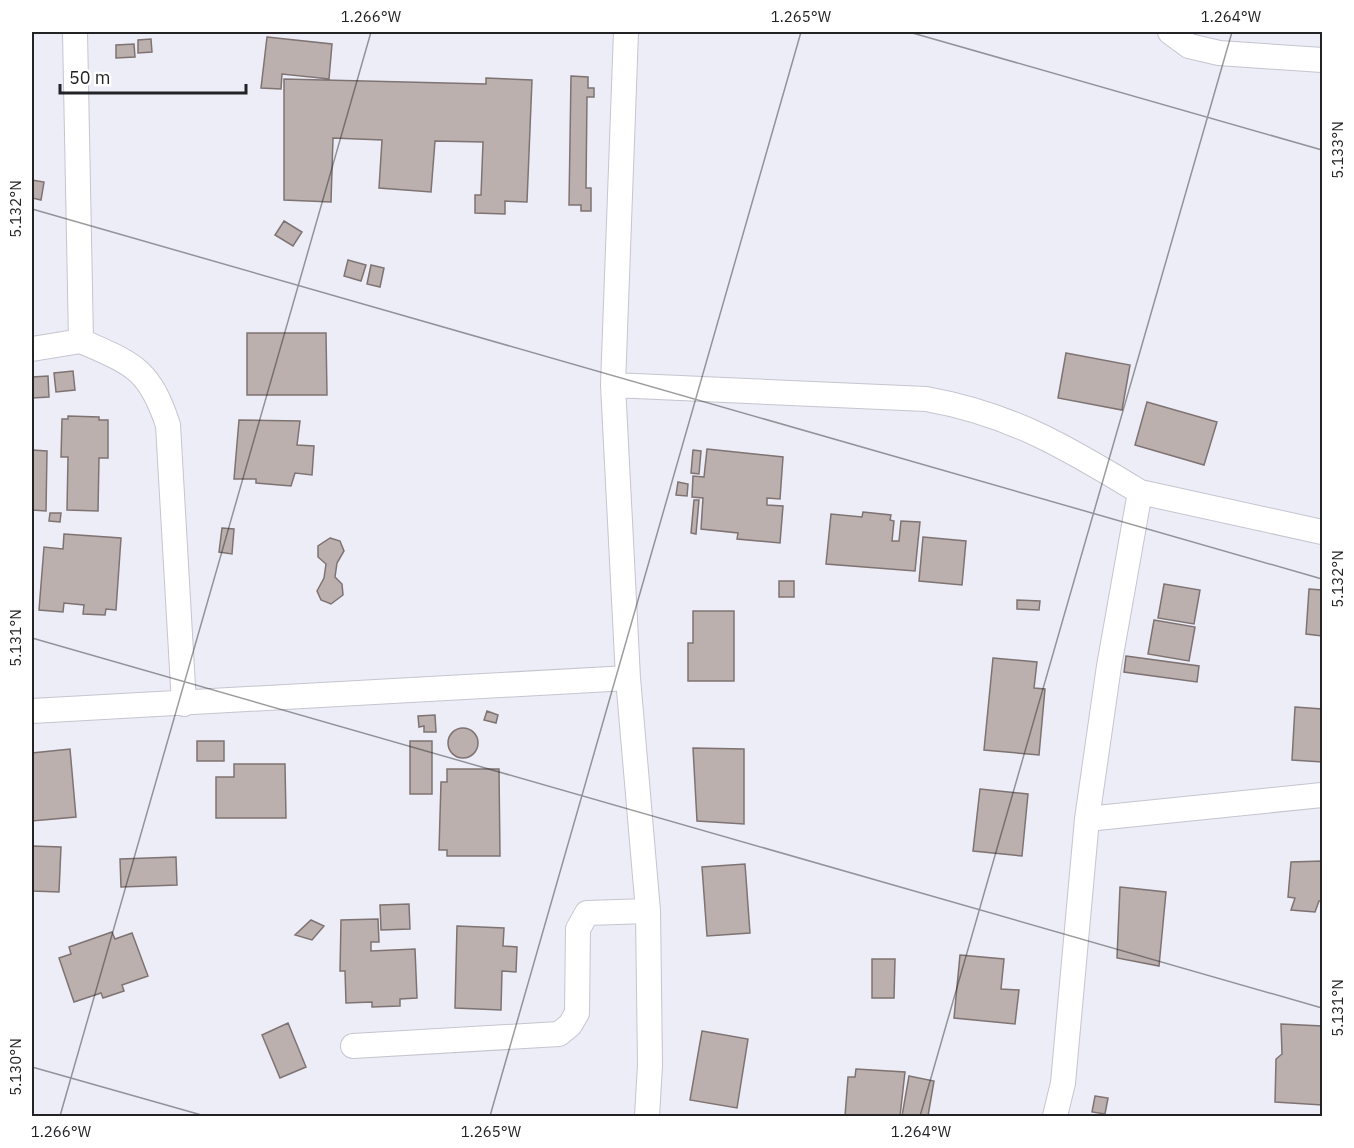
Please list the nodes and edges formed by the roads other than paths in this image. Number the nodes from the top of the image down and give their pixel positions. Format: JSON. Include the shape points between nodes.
{"nodes":[{"id":1,"x":75,"y":32,"type":"edge"},
{"id":2,"x":626,"y":32,"type":"edge"},
{"id":3,"x":1170,"y":32,"type":"edge"},
{"id":4,"x":1323,"y":60,"type":"edge"},
{"id":5,"x":81,"y":341,"type":"junction"},
{"id":6,"x":32,"y":349,"type":"edge"},
{"id":7,"x":613,"y":385,"type":"junction"},
{"id":8,"x":1140,"y":492,"type":"junction"},
{"id":9,"x":1323,"y":532,"type":"edge"},
{"id":10,"x":628,"y":678,"type":"junction"},
{"id":11,"x":184,"y":704,"type":"junction"},
{"id":12,"x":32,"y":711,"type":"edge"},
{"id":13,"x":1323,"y":795,"type":"edge"},
{"id":14,"x":1087,"y":819,"type":"junction"},
{"id":15,"x":648,"y":911,"type":"junction"},
{"id":16,"x":353,"y":1046,"type":"dead end"},
{"id":17,"x":647,"y":1116,"type":"edge"},
{"id":18,"x":1055,"y":1116,"type":"edge"}],
"edges":[{"from":1,"to":5,"type":"street"},
{"from":2,"to":7,"type":"street"},
{"from":3,"to":4,"type":"street","via":[[1189,46],[1219,53]]},
{"from":5,"to":6,"type":"street"},
{"from":5,"to":11,"type":"street","via":[[128,362],[146,376],[168,425]]},
{"from":7,"to":8,"type":"street","via":[[926,399],[958,405],[1058,442]]},
{"from":7,"to":10,"type":"street"},
{"from":8,"to":9,"type":"street"},
{"from":8,"to":14,"type":"street"},
{"from":10,"to":11,"type":"street"},
{"from":10,"to":15,"type":"street"},
{"from":11,"to":12,"type":"street"},
{"from":13,"to":14,"type":"street"},
{"from":14,"to":18,"type":"street","via":[[1063,1083]]},
{"from":15,"to":16,"type":"street","via":[[587,913],[582,919],[578,929],[577,1013],[570,1026],[559,1034]]},
{"from":15,"to":17,"type":"street"}]}
